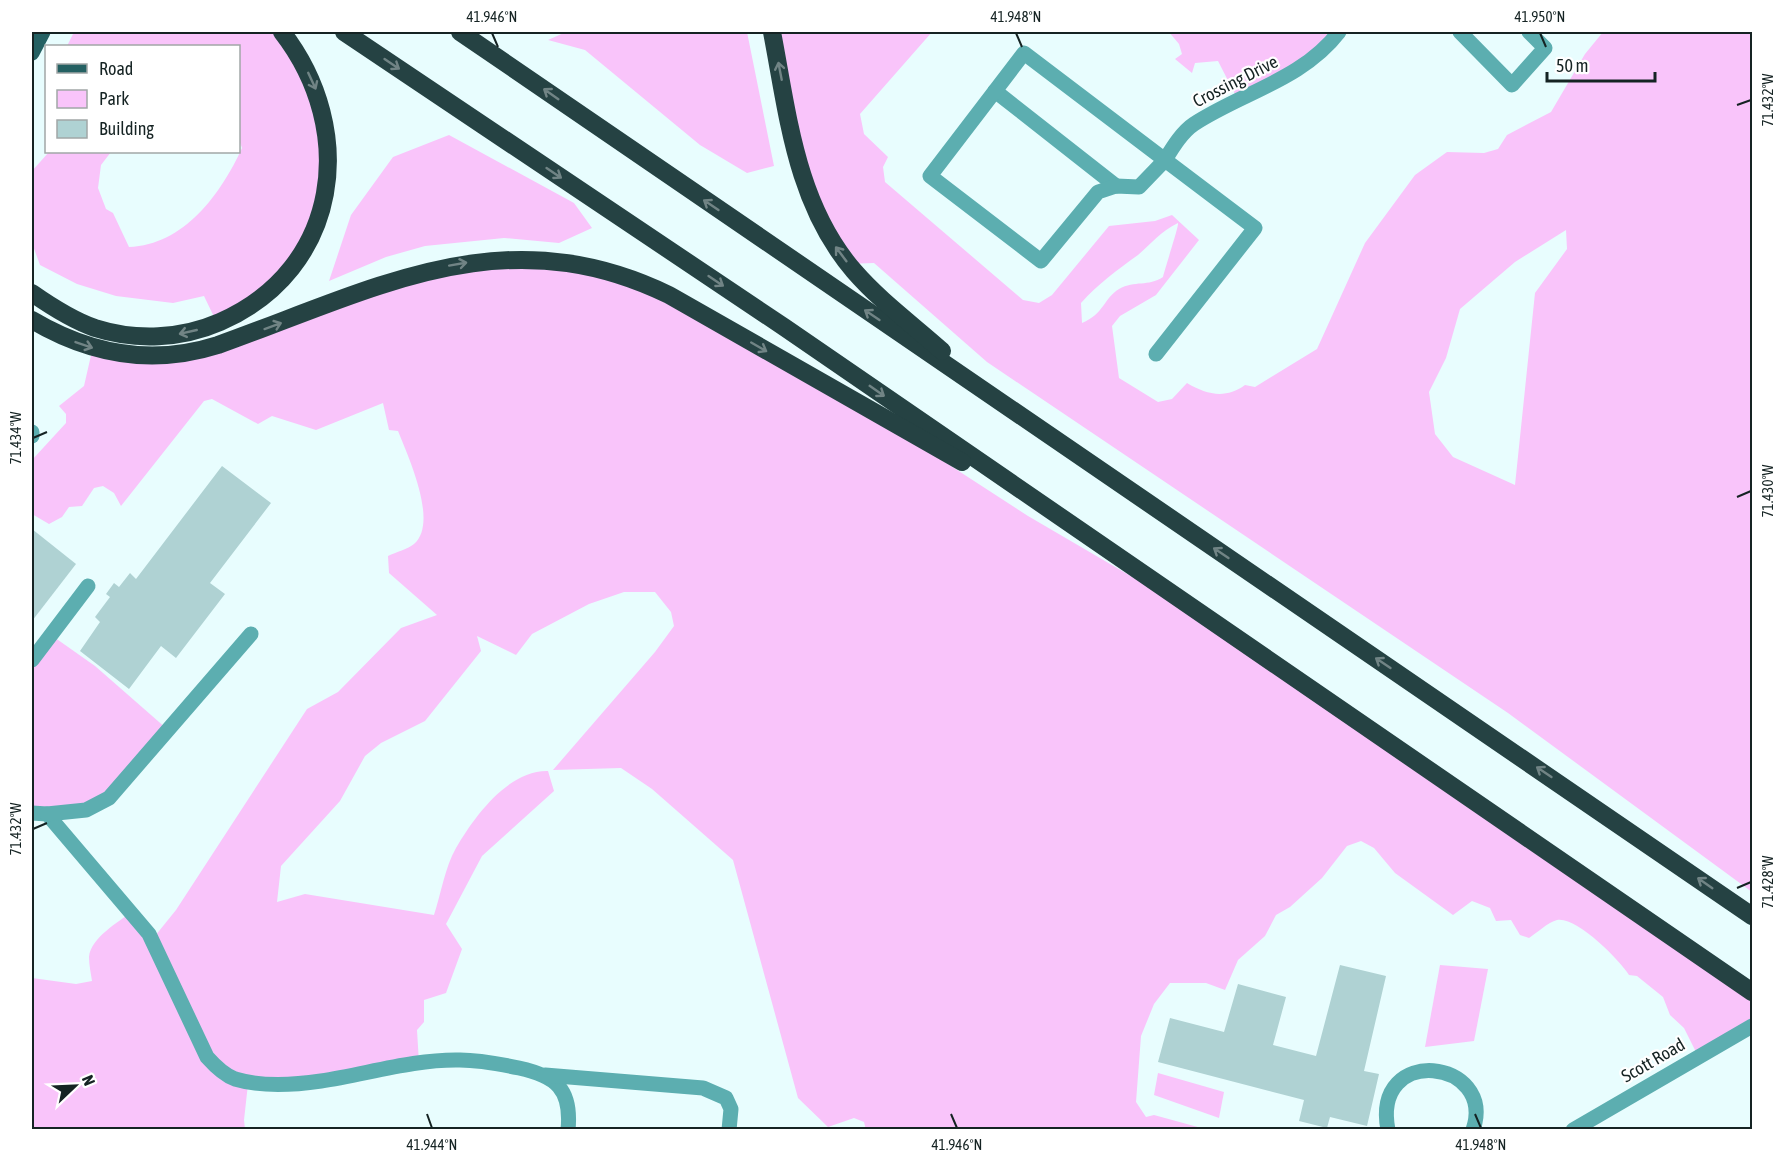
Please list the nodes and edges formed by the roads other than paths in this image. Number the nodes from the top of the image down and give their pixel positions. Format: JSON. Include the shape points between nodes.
{"nodes":[{"id":1,"x":43,"y":32,"type":"edge"},
{"id":2,"x":282,"y":32,"type":"edge"},
{"id":3,"x":344,"y":32,"type":"edge"},
{"id":4,"x":460,"y":32,"type":"edge"},
{"id":5,"x":772,"y":32,"type":"edge"},
{"id":6,"x":1339,"y":32,"type":"edge"},
{"id":7,"x":1460,"y":32,"type":"edge"},
{"id":8,"x":1528,"y":32,"type":"edge"},
{"id":9,"x":32,"y":54,"type":"edge"},
{"id":10,"x":995,"y":91,"type":"junction"},
{"id":11,"x":1165,"y":160,"type":"junction"},
{"id":12,"x":1116,"y":186,"type":"junction"},
{"id":13,"x":32,"y":293,"type":"edge"},
{"id":14,"x":32,"y":320,"type":"edge"},
{"id":15,"x":1156,"y":354,"type":"dead end"},
{"id":16,"x":1007,"y":407,"type":"junction"},
{"id":17,"x":1042,"y":505,"type":"junction"},
{"id":18,"x":88,"y":586,"type":"dead end"},
{"id":19,"x":251,"y":634,"type":"dead end"},
{"id":20,"x":32,"y":660,"type":"edge"},
{"id":21,"x":32,"y":813,"type":"edge"},
{"id":22,"x":47,"y":814,"type":"junction"},
{"id":23,"x":1752,"y":916,"type":"edge"},
{"id":24,"x":1752,"y":992,"type":"edge"},
{"id":25,"x":1752,"y":1026,"type":"edge"},
{"id":26,"x":545,"y":1075,"type":"junction"},
{"id":27,"x":568,"y":1130,"type":"edge"},
{"id":28,"x":729,"y":1130,"type":"edge"},
{"id":29,"x":1388,"y":1130,"type":"edge"},
{"id":30,"x":1473,"y":1130,"type":"edge"},
{"id":31,"x":1573,"y":1130,"type":"edge"}],
"edges":[{"from":1,"to":9,"type":"main road"},
{"from":2,"to":13,"type":"highway","one_way":true,"via":[[320,100],[329,157],[320,216],[302,253],[279,281],[227,318],[196,330],[162,336],[128,335],[96,328],[70,318]]},
{"from":3,"to":17,"type":"highway","one_way":true},
{"from":16,"to":4,"type":"highway","one_way":true},
{"from":16,"to":5,"type":"highway","one_way":true,"via":[[870,287],[830,239],[800,171]]},
{"from":6,"to":11,"type":"street","name":"Crossing Drive","via":[[1297,71],[1193,124]]},
{"from":7,"to":8,"type":"street","via":[[1512,85],[1545,48]]},
{"from":10,"to":11,"type":"street","via":[[1023,53]]},
{"from":10,"to":12,"type":"street"},
{"from":10,"to":12,"type":"street","via":[[930,176],[1041,261],[1098,192]]},
{"from":11,"to":12,"type":"street","name":"Crossing Drive","via":[[1139,187]]},
{"from":11,"to":15,"type":"street","via":[[1255,228]]},
{"from":14,"to":17,"type":"highway","one_way":true,"via":[[76,343],[107,352],[172,356],[218,345],[441,268],[499,259],[571,263],[619,275],[669,295],[891,424]]},
{"from":23,"to":16,"type":"highway","one_way":true},
{"from":17,"to":24,"type":"highway"},
{"from":18,"to":20,"type":"street"},
{"from":19,"to":22,"type":"street","via":[[109,798],[86,810]]},
{"from":21,"to":22,"type":"street"},
{"from":22,"to":26,"type":"street","via":[[149,934],[207,1057],[233,1078],[294,1084],[460,1060]]},
{"from":25,"to":31,"type":"street","name":"Scott Road"},
{"from":26,"to":27,"type":"street","via":[[562,1089]]},
{"from":26,"to":28,"type":"street","via":[[702,1088],[726,1098]]},
{"from":29,"to":30,"type":"street","via":[[1385,1114],[1395,1085],[1407,1075],[1437,1069],[1452,1074],[1471,1095],[1475,1109]]}]}
